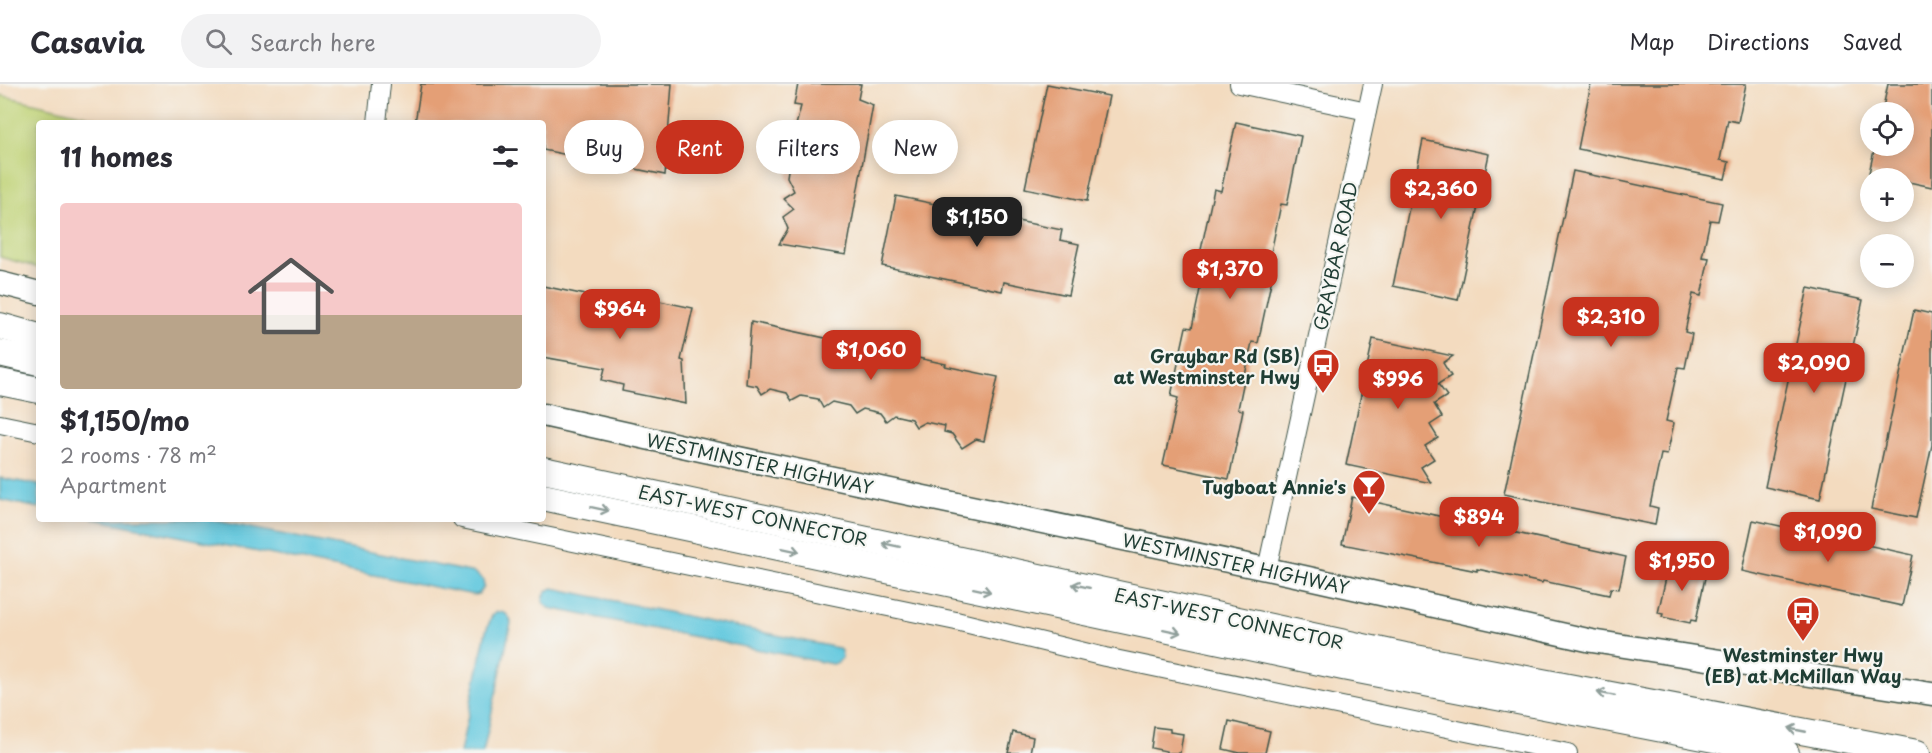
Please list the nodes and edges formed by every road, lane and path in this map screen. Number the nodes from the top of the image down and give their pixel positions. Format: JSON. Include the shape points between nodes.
{"nodes":[{"id":1,"x":381,"y":84,"type":"edge"},
{"id":2,"x":1239,"y":84,"type":"edge"},
{"id":3,"x":1372,"y":84,"type":"edge"},
{"id":4,"x":1367,"y":111,"type":"junction"},
{"id":5,"x":376,"y":120,"type":"edge"},
{"id":6,"x":0,"y":283,"type":"edge"},
{"id":7,"x":36,"y":292,"type":"edge"},
{"id":8,"x":0,"y":326,"type":"edge"},
{"id":9,"x":36,"y":336,"type":"edge"},
{"id":10,"x":0,"y":353,"type":"edge"},
{"id":11,"x":36,"y":361,"type":"edge"},
{"id":12,"x":0,"y":382,"type":"edge"},
{"id":13,"x":36,"y":389,"type":"edge"},
{"id":14,"x":546,"y":416,"type":"edge"},
{"id":15,"x":0,"y":424,"type":"edge"},
{"id":16,"x":36,"y":431,"type":"edge"},
{"id":17,"x":546,"y":471,"type":"edge"},
{"id":18,"x":546,"y":498,"type":"edge"},
{"id":19,"x":477,"y":522,"type":"edge"},
{"id":20,"x":1267,"y":569,"type":"junction"},
{"id":21,"x":1932,"y":694,"type":"edge"},
{"id":22,"x":1568,"y":753,"type":"edge"},
{"id":23,"x":1786,"y":753,"type":"edge"},
{"id":24,"x":1917,"y":753,"type":"edge"}],
"edges":[{"from":1,"to":5,"type":"street"},
{"from":2,"to":4,"type":"street"},
{"from":3,"to":4,"type":"street","name":"GRAYBAR ROAD"},
{"from":4,"to":20,"type":"street","name":"GRAYBAR ROAD"},
{"from":6,"to":7,"type":"main road"},
{"from":8,"to":9,"type":"highway"},
{"from":10,"to":11,"type":"highway"},
{"from":12,"to":13,"type":"highway"},
{"from":14,"to":20,"type":"main road","name":"WESTMINSTER HIGHWAY"},
{"from":15,"to":16,"type":"street"},
{"from":24,"to":17,"type":"highway","name":"EAST-WEST CONNECTOR","one_way":true,"via":[[1405,656]]},
{"from":18,"to":23,"type":"highway","name":"EAST-WEST CONNECTOR","one_way":true,"via":[[1343,667]]},
{"from":19,"to":22,"type":"street"},
{"from":20,"to":21,"type":"main road","name":"WESTMINSTER HIGHWAY","via":[[1592,641]]}]}
